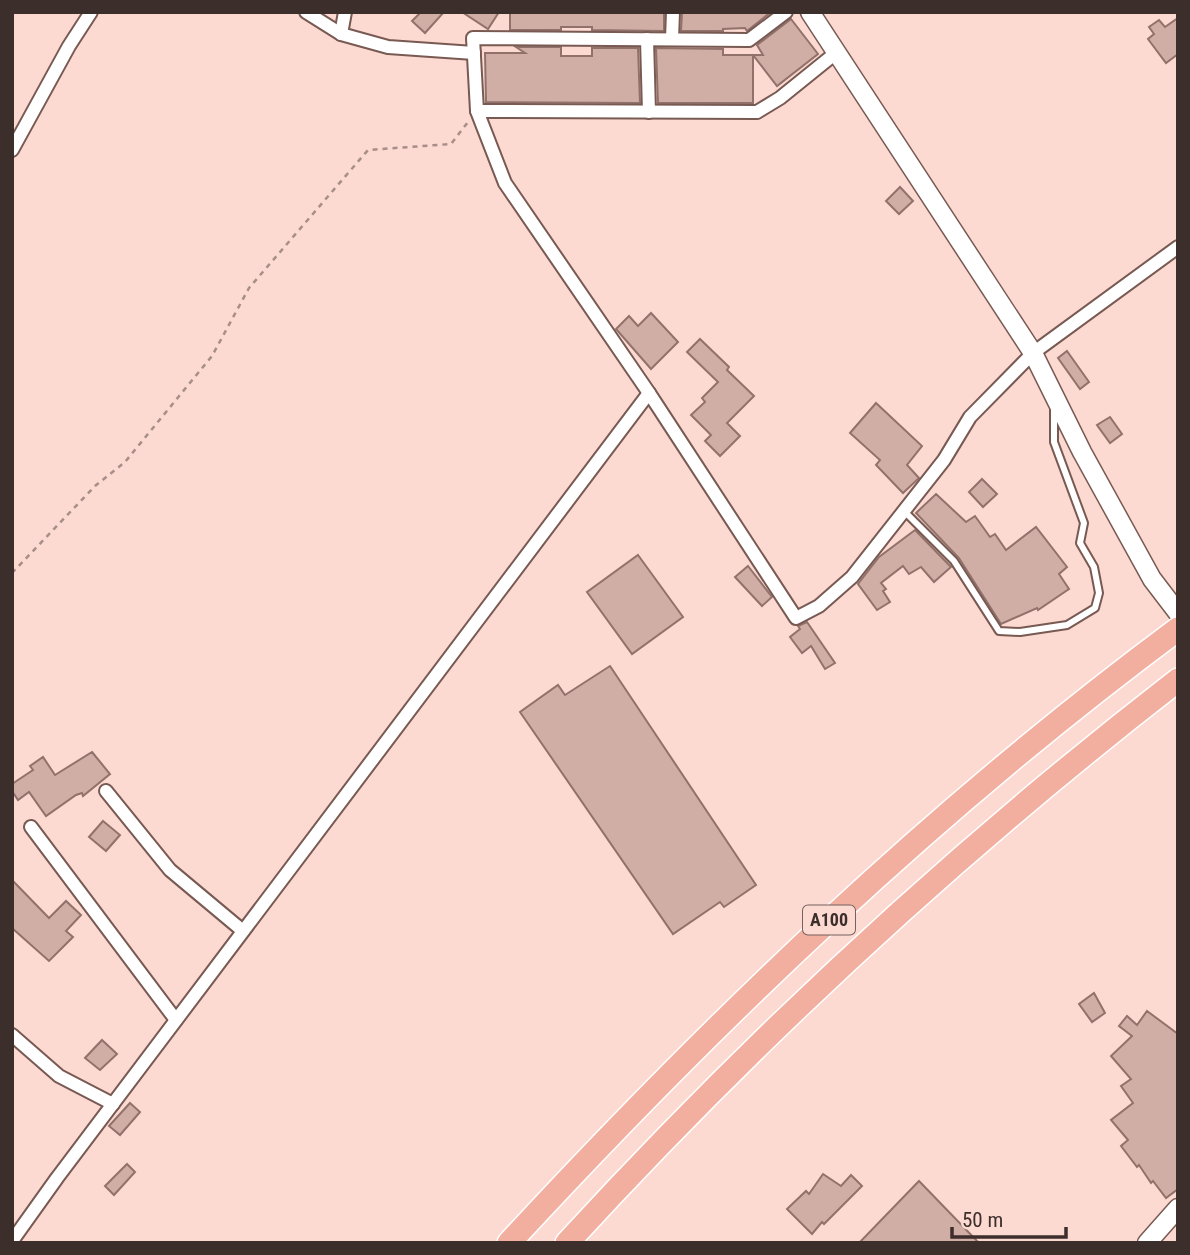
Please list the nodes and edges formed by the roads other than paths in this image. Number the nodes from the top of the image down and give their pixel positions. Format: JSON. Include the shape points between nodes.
{"nodes":[{"id":1,"x":91,"y":12,"type":"edge"},
{"id":2,"x":306,"y":12,"type":"edge"},
{"id":3,"x":345,"y":12,"type":"edge"},
{"id":4,"x":673,"y":12,"type":"edge"},
{"id":5,"x":786,"y":12,"type":"edge"},
{"id":6,"x":810,"y":12,"type":"edge"},
{"id":7,"x":341,"y":34,"type":"junction"},
{"id":8,"x":647,"y":39,"type":"junction"},
{"id":9,"x":672,"y":39,"type":"junction"},
{"id":10,"x":474,"y":52,"type":"junction"},
{"id":11,"x":837,"y":52,"type":"junction"},
{"id":12,"x":477,"y":111,"type":"junction"},
{"id":13,"x":649,"y":112,"type":"junction"},
{"id":14,"x":12,"y":150,"type":"edge"},
{"id":15,"x":1178,"y":247,"type":"edge"},
{"id":16,"x":1032,"y":353,"type":"junction"},
{"id":17,"x":649,"y":393,"type":"junction"},
{"id":18,"x":1054,"y":400,"type":"junction"},
{"id":19,"x":904,"y":511,"type":"junction"},
{"id":20,"x":1178,"y":613,"type":"edge"},
{"id":21,"x":1178,"y":629,"type":"edge"},
{"id":22,"x":1178,"y":680,"type":"edge"},
{"id":23,"x":106,"y":791,"type":"dead end"},
{"id":24,"x":31,"y":827,"type":"dead end"},
{"id":25,"x":243,"y":931,"type":"junction"},
{"id":26,"x":176,"y":1020,"type":"junction"},
{"id":27,"x":12,"y":1035,"type":"edge"},
{"id":28,"x":113,"y":1104,"type":"junction"},
{"id":29,"x":1178,"y":1208,"type":"edge"},
{"id":30,"x":12,"y":1241,"type":"edge"},
{"id":31,"x":509,"y":1243,"type":"edge"},
{"id":32,"x":567,"y":1243,"type":"edge"},
{"id":33,"x":1147,"y":1243,"type":"edge"}],
"edges":[{"from":1,"to":14,"type":"street"},
{"from":2,"to":7,"type":"street"},
{"from":3,"to":7,"type":"street"},
{"from":4,"to":9,"type":"street"},
{"from":5,"to":9,"type":"street","via":[[748,40]]},
{"from":6,"to":11,"type":"street"},
{"from":7,"to":10,"type":"street","via":[[388,47]]},
{"from":8,"to":9,"type":"street"},
{"from":8,"to":10,"type":"street","via":[[473,38]]},
{"from":8,"to":13,"type":"street"},
{"from":10,"to":12,"type":"street"},
{"from":11,"to":13,"type":"street","via":[[757,112]]},
{"from":11,"to":16,"type":"street"},
{"from":12,"to":13,"type":"street"},
{"from":12,"to":17,"type":"street","via":[[505,183]]},
{"from":15,"to":16,"type":"street"},
{"from":16,"to":18,"type":"street"},
{"from":16,"to":19,"type":"street","via":[[970,416],[944,460]]},
{"from":17,"to":19,"type":"street","via":[[796,618],[819,606],[852,577]]},
{"from":17,"to":25,"type":"street"},
{"from":18,"to":19,"type":"lane","via":[[1054,442],[1084,523],[1080,543],[1094,568],[1099,593],[1095,608],[1067,625],[999,631],[954,561]]},
{"from":18,"to":20,"type":"street","via":[[1152,579]]},
{"from":21,"to":31,"type":"highway","number":"A100","via":[[999,770],[846,903],[681,1062]]},
{"from":22,"to":32,"type":"highway","name":"A100","number":"A100","via":[[1008,815],[822,982]]},
{"from":23,"to":25,"type":"street","via":[[170,870]]},
{"from":24,"to":26,"type":"street"},
{"from":25,"to":26,"type":"street"},
{"from":26,"to":28,"type":"street"},
{"from":27,"to":28,"type":"street","via":[[59,1076]]},
{"from":28,"to":30,"type":"street"},
{"from":29,"to":33,"type":"street"}]}
